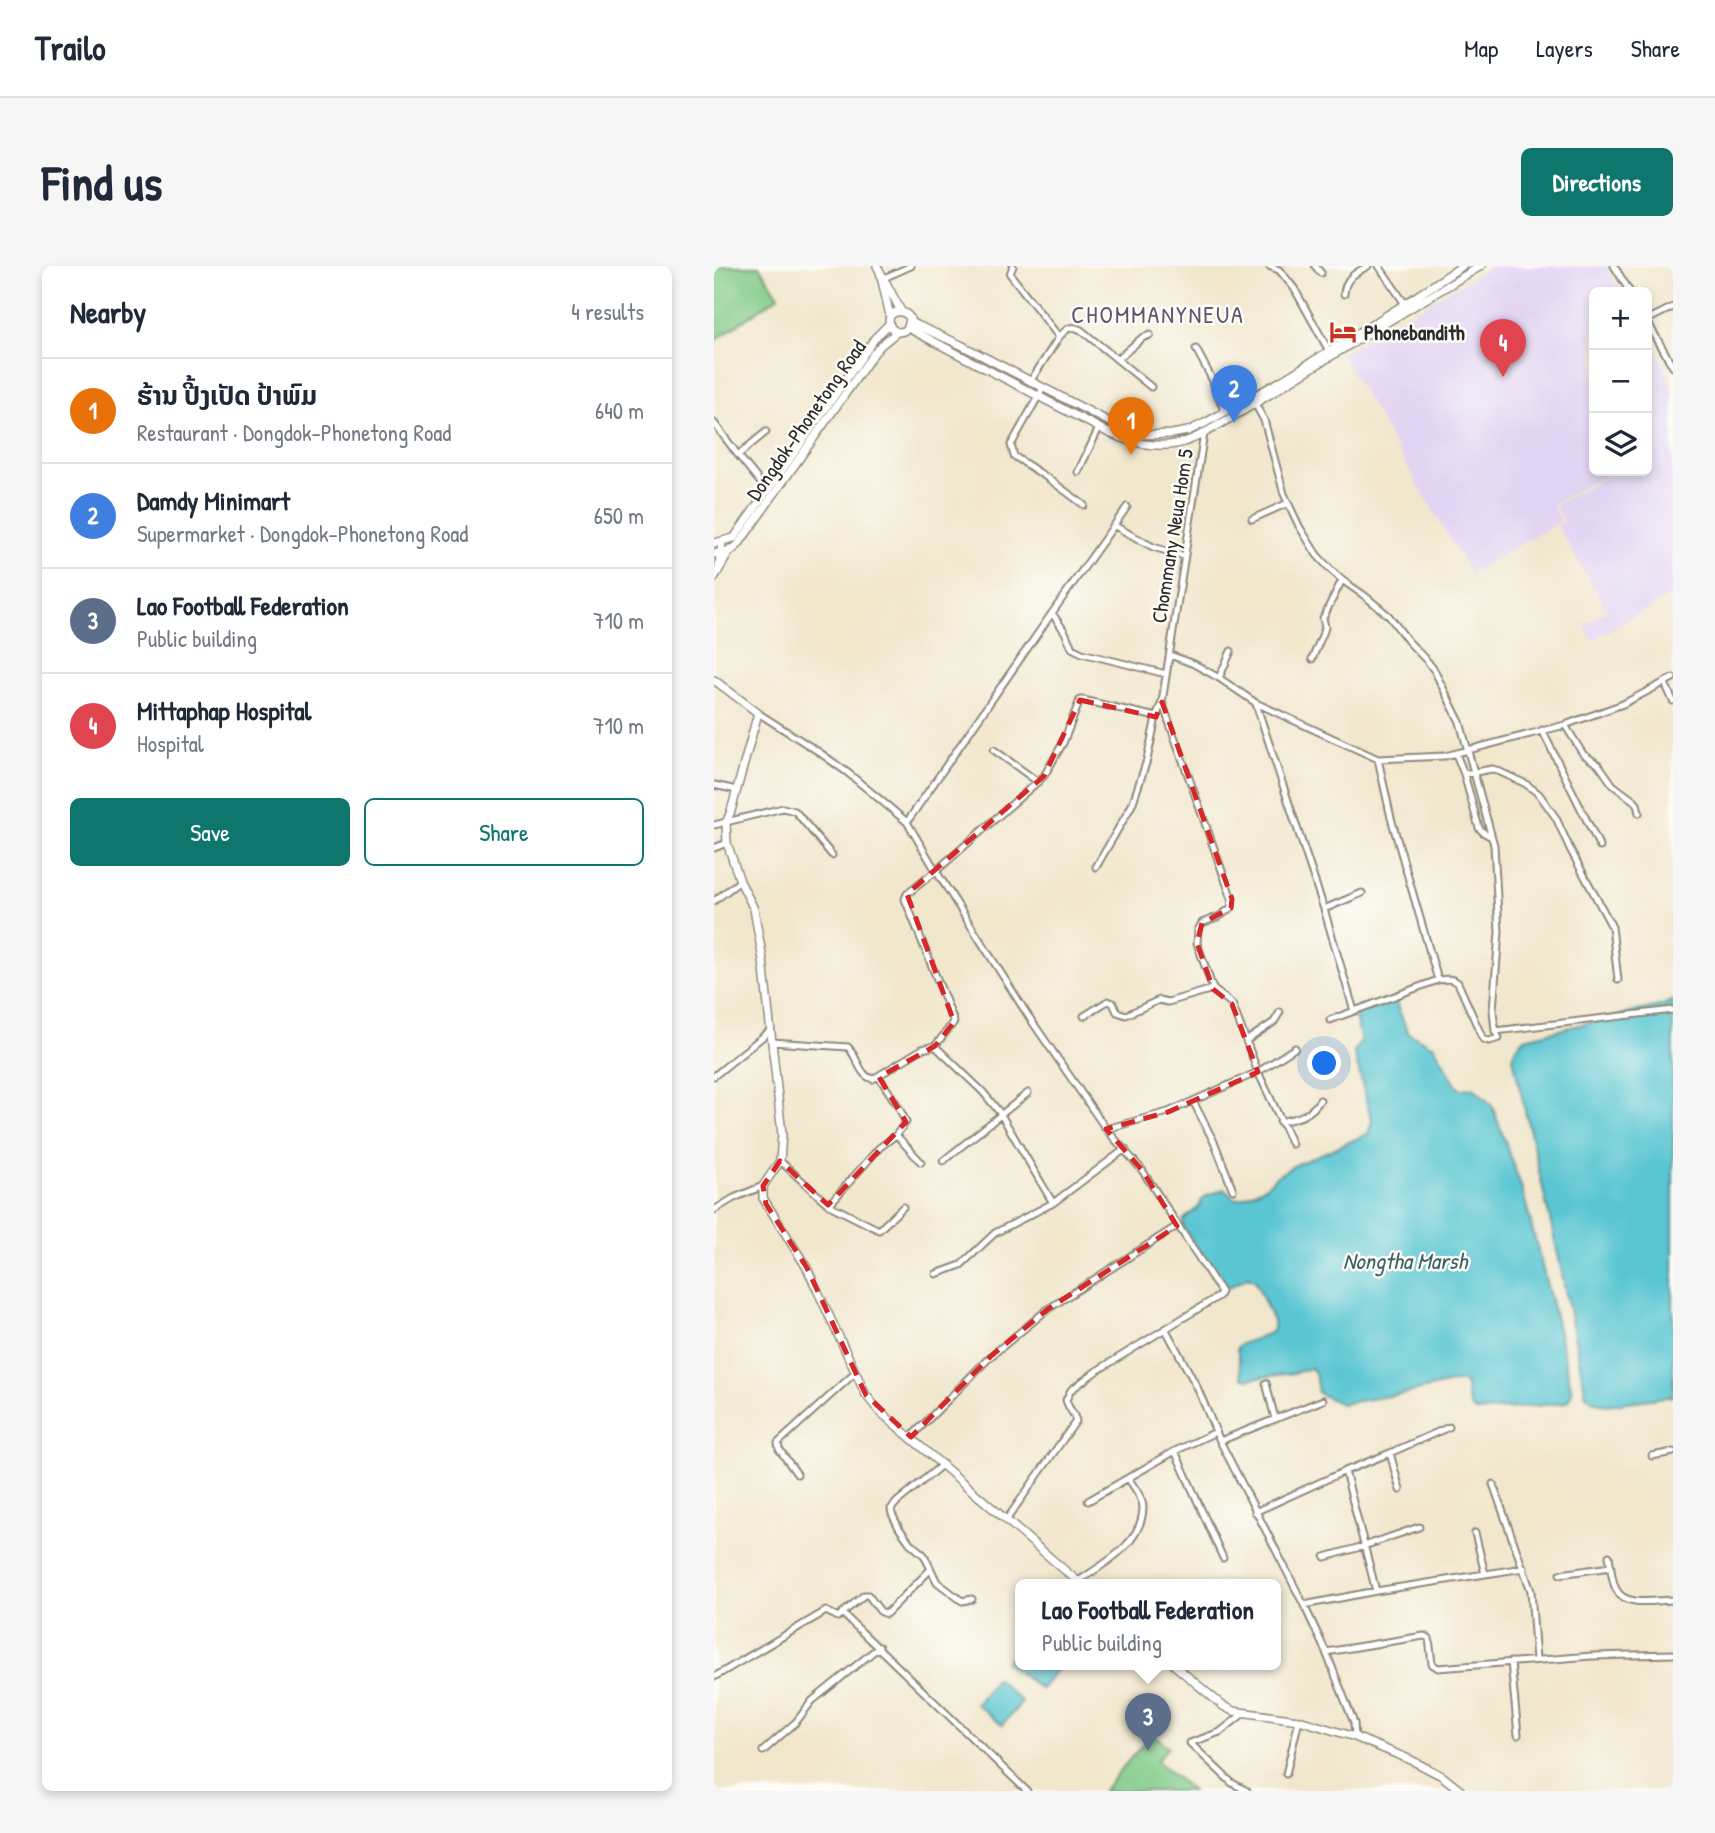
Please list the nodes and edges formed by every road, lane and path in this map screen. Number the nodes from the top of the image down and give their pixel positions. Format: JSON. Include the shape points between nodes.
{"nodes":[{"id":1,"x":911,"y":266,"type":"edge"},
{"id":2,"x":1004,"y":266,"type":"edge"},
{"id":3,"x":1013,"y":266,"type":"edge"},
{"id":4,"x":1269,"y":266,"type":"edge"},
{"id":5,"x":1315,"y":266,"type":"edge"},
{"id":6,"x":1368,"y":266,"type":"edge"},
{"id":7,"x":1379,"y":266,"type":"edge"},
{"id":8,"x":1462,"y":266,"type":"edge"},
{"id":9,"x":1481,"y":266,"type":"edge"},
{"id":10,"x":1614,"y":266,"type":"edge"},
{"id":11,"x":881,"y":272,"type":"edge"},
{"id":12,"x":1321,"y":273,"type":"dead end"},
{"id":13,"x":1010,"y":274,"type":"junction"},
{"id":14,"x":1627,"y":287,"type":"edge"},
{"id":15,"x":1344,"y":294,"type":"dead end"},
{"id":16,"x":1405,"y":304,"type":"junction"},
{"id":17,"x":1673,"y":307,"type":"edge"},
{"id":18,"x":901,"y":311,"type":"junction"},
{"id":19,"x":1652,"y":318,"type":"edge"},
{"id":20,"x":889,"y":320,"type":"junction"},
{"id":21,"x":909,"y":325,"type":"junction"},
{"id":22,"x":1652,"y":330,"type":"edge"},
{"id":23,"x":897,"y":332,"type":"junction"},
{"id":24,"x":1150,"y":335,"type":"dead end"},
{"id":25,"x":1059,"y":337,"type":"junction"},
{"id":26,"x":1196,"y":349,"type":"dead end"},
{"id":27,"x":1329,"y":351,"type":"junction"},
{"id":28,"x":1118,"y":359,"type":"junction"},
{"id":29,"x":1673,"y":367,"type":"edge"},
{"id":30,"x":1030,"y":382,"type":"junction"},
{"id":31,"x":1152,"y":387,"type":"dead end"},
{"id":32,"x":1043,"y":388,"type":"junction"},
{"id":33,"x":1038,"y":397,"type":"junction"},
{"id":34,"x":1254,"y":401,"type":"junction"},
{"id":35,"x":1225,"y":413,"type":"junction"},
{"id":36,"x":714,"y":423,"type":"edge"},
{"id":37,"x":1205,"y":423,"type":"junction"},
{"id":38,"x":1099,"y":428,"type":"junction"},
{"id":39,"x":766,"y":432,"type":"dead end"},
{"id":40,"x":1204,"y":434,"type":"junction"},
{"id":41,"x":738,"y":456,"type":"junction"},
{"id":42,"x":1079,"y":472,"type":"dead end"},
{"id":43,"x":770,"y":493,"type":"junction"},
{"id":44,"x":1287,"y":503,"type":"junction"},
{"id":45,"x":1084,"y":505,"type":"dead end"},
{"id":46,"x":1127,"y":507,"type":"dead end"},
{"id":47,"x":1252,"y":519,"type":"dead end"},
{"id":48,"x":1115,"y":526,"type":"junction"},
{"id":49,"x":734,"y":538,"type":"junction"},
{"id":50,"x":718,"y":543,"type":"edge"},
{"id":51,"x":731,"y":551,"type":"junction"},
{"id":52,"x":717,"y":554,"type":"edge"},
{"id":53,"x":1184,"y":556,"type":"junction"},
{"id":54,"x":716,"y":575,"type":"edge"},
{"id":55,"x":1342,"y":580,"type":"junction"},
{"id":56,"x":1052,"y":613,"type":"junction"},
{"id":57,"x":1231,"y":651,"type":"dead end"},
{"id":58,"x":1170,"y":654,"type":"junction"},
{"id":59,"x":1312,"y":659,"type":"dead end"},
{"id":60,"x":1166,"y":674,"type":"junction"},
{"id":61,"x":1219,"y":678,"type":"junction"},
{"id":62,"x":1673,"y":678,"type":"edge"},
{"id":63,"x":714,"y":680,"type":"edge"},
{"id":64,"x":1665,"y":683,"type":"junction"},
{"id":65,"x":1673,"y":701,"type":"edge"},
{"id":66,"x":1162,"y":702,"type":"junction"},
{"id":67,"x":1256,"y":703,"type":"junction"},
{"id":68,"x":758,"y":713,"type":"junction"},
{"id":69,"x":1156,"y":717,"type":"junction"},
{"id":70,"x":1565,"y":725,"type":"junction"},
{"id":71,"x":1542,"y":730,"type":"junction"},
{"id":72,"x":994,"y":750,"type":"dead end"},
{"id":73,"x":1468,"y":751,"type":"junction"},
{"id":74,"x":1456,"y":754,"type":"junction"},
{"id":75,"x":1378,"y":760,"type":"junction"},
{"id":76,"x":1474,"y":772,"type":"junction"},
{"id":77,"x":1464,"y":775,"type":"junction"},
{"id":78,"x":1038,"y":782,"type":"junction"},
{"id":79,"x":714,"y":785,"type":"edge"},
{"id":80,"x":737,"y":790,"type":"junction"},
{"id":81,"x":1639,"y":813,"type":"dead end"},
{"id":82,"x":907,"y":822,"type":"junction"},
{"id":83,"x":726,"y":823,"type":"junction"},
{"id":84,"x":714,"y":824,"type":"edge"},
{"id":85,"x":1490,"y":836,"type":"junction"},
{"id":86,"x":727,"y":843,"type":"junction"},
{"id":87,"x":714,"y":848,"type":"edge"},
{"id":88,"x":1600,"y":848,"type":"dead end"},
{"id":89,"x":832,"y":855,"type":"dead end"},
{"id":90,"x":1096,"y":867,"type":"dead end"},
{"id":91,"x":936,"y":871,"type":"junction"},
{"id":92,"x":740,"y":881,"type":"junction"},
{"id":93,"x":1362,"y":893,"type":"dead end"},
{"id":94,"x":714,"y":901,"type":"edge"},
{"id":95,"x":1324,"y":909,"type":"junction"},
{"id":96,"x":1438,"y":980,"type":"junction"},
{"id":97,"x":1618,"y":980,"type":"dead end"},
{"id":98,"x":1213,"y":989,"type":"junction"},
{"id":99,"x":1673,"y":1010,"type":"edge"},
{"id":100,"x":1354,"y":1011,"type":"junction"},
{"id":101,"x":1280,"y":1012,"type":"dead end"},
{"id":102,"x":1084,"y":1016,"type":"dead end"},
{"id":103,"x":1330,"y":1020,"type":"dead end"},
{"id":104,"x":771,"y":1030,"type":"junction"},
{"id":105,"x":1495,"y":1031,"type":"junction"},
{"id":106,"x":1246,"y":1041,"type":"junction"},
{"id":107,"x":772,"y":1042,"type":"junction"},
{"id":108,"x":935,"y":1046,"type":"junction"},
{"id":109,"x":1295,"y":1048,"type":"dead end"},
{"id":110,"x":1258,"y":1072,"type":"junction"},
{"id":111,"x":714,"y":1076,"type":"edge"},
{"id":112,"x":878,"y":1077,"type":"junction"},
{"id":113,"x":1028,"y":1093,"type":"dead end"},
{"id":114,"x":1320,"y":1100,"type":"dead end"},
{"id":115,"x":1193,"y":1101,"type":"junction"},
{"id":116,"x":1000,"y":1114,"type":"junction"},
{"id":117,"x":1280,"y":1122,"type":"junction"},
{"id":118,"x":1106,"y":1129,"type":"junction"},
{"id":119,"x":895,"y":1135,"type":"junction"},
{"id":120,"x":1292,"y":1144,"type":"dead end"},
{"id":121,"x":1125,"y":1149,"type":"junction"},
{"id":122,"x":780,"y":1161,"type":"junction"},
{"id":123,"x":921,"y":1161,"type":"dead end"},
{"id":124,"x":943,"y":1161,"type":"dead end"},
{"id":125,"x":763,"y":1186,"type":"junction"},
{"id":126,"x":1233,"y":1190,"type":"dead end"},
{"id":127,"x":1053,"y":1203,"type":"junction"},
{"id":128,"x":829,"y":1205,"type":"junction"},
{"id":129,"x":903,"y":1208,"type":"dead end"},
{"id":130,"x":714,"y":1210,"type":"edge"},
{"id":131,"x":1177,"y":1226,"type":"junction"},
{"id":132,"x":936,"y":1274,"type":"dead end"},
{"id":133,"x":1166,"y":1330,"type":"junction"},
{"id":134,"x":855,"y":1373,"type":"junction"},
{"id":135,"x":1266,"y":1383,"type":"dead end"},
{"id":136,"x":1323,"y":1400,"type":"dead end"},
{"id":137,"x":1275,"y":1419,"type":"junction"},
{"id":138,"x":1449,"y":1427,"type":"dead end"},
{"id":139,"x":1216,"y":1432,"type":"junction"},
{"id":140,"x":911,"y":1437,"type":"junction"},
{"id":141,"x":1220,"y":1441,"type":"junction"},
{"id":142,"x":1175,"y":1451,"type":"junction"},
{"id":143,"x":1673,"y":1452,"type":"edge"},
{"id":144,"x":1390,"y":1453,"type":"junction"},
{"id":145,"x":1652,"y":1455,"type":"dead end"},
{"id":146,"x":943,"y":1464,"type":"junction"},
{"id":147,"x":1345,"y":1471,"type":"junction"},
{"id":148,"x":797,"y":1474,"type":"dead end"},
{"id":149,"x":1128,"y":1478,"type":"junction"},
{"id":150,"x":1493,"y":1484,"type":"dead end"},
{"id":151,"x":1400,"y":1490,"type":"dead end"},
{"id":152,"x":1088,"y":1501,"type":"dead end"},
{"id":153,"x":1255,"y":1512,"type":"junction"},
{"id":154,"x":1007,"y":1519,"type":"junction"},
{"id":155,"x":1419,"y":1527,"type":"dead end"},
{"id":156,"x":1475,"y":1533,"type":"dead end"},
{"id":157,"x":1364,"y":1546,"type":"junction"},
{"id":158,"x":1609,"y":1556,"type":"dead end"},
{"id":159,"x":1325,"y":1557,"type":"dead end"},
{"id":160,"x":1223,"y":1558,"type":"dead end"},
{"id":161,"x":1611,"y":1567,"type":"junction"},
{"id":162,"x":1524,"y":1568,"type":"junction"},
{"id":163,"x":930,"y":1570,"type":"junction"},
{"id":164,"x":1485,"y":1574,"type":"junction"},
{"id":165,"x":1560,"y":1574,"type":"dead end"},
{"id":166,"x":1075,"y":1579,"type":"edge"},
{"id":167,"x":1085,"y":1579,"type":"edge"},
{"id":168,"x":1376,"y":1591,"type":"junction"},
{"id":169,"x":972,"y":1599,"type":"dead end"},
{"id":170,"x":1673,"y":1600,"type":"edge"},
{"id":171,"x":1304,"y":1605,"type":"junction"},
{"id":172,"x":842,"y":1613,"type":"junction"},
{"id":173,"x":879,"y":1647,"type":"junction"},
{"id":174,"x":1326,"y":1652,"type":"junction"},
{"id":175,"x":1673,"y":1654,"type":"edge"},
{"id":176,"x":1536,"y":1660,"type":"junction"},
{"id":177,"x":1511,"y":1661,"type":"junction"},
{"id":178,"x":1180,"y":1670,"type":"edge"},
{"id":179,"x":714,"y":1678,"type":"edge"},
{"id":180,"x":1245,"y":1712,"type":"junction"},
{"id":181,"x":1299,"y":1720,"type":"junction"},
{"id":182,"x":1518,"y":1735,"type":"dead end"},
{"id":183,"x":1355,"y":1737,"type":"junction"},
{"id":184,"x":763,"y":1751,"type":"dead end"},
{"id":185,"x":1286,"y":1774,"type":"dead end"},
{"id":186,"x":1027,"y":1791,"type":"edge"},
{"id":187,"x":1247,"y":1791,"type":"edge"},
{"id":188,"x":1461,"y":1791,"type":"edge"}],
"edges":[{"from":1,"to":11,"type":"street"},
{"from":2,"to":13,"type":"street"},
{"from":3,"to":13,"type":"street"},
{"from":4,"to":27,"type":"street","via":[[1279,270],[1294,288]]},
{"from":5,"to":12,"type":"street"},
{"from":6,"to":15,"type":"street","via":[[1349,278]]},
{"from":7,"to":16,"type":"street"},
{"from":8,"to":16,"type":"main road"},
{"from":9,"to":34,"type":"main road"},
{"from":10,"to":14,"type":"street"},
{"from":11,"to":18,"type":"main road"},
{"from":11,"to":20,"type":"main road"},
{"from":13,"to":25,"type":"street"},
{"from":16,"to":27,"type":"main road"},
{"from":17,"to":19,"type":"street"},
{"from":18,"to":20,"type":"main road","name":"Dongdok-Phonetong Road"},
{"from":18,"to":21,"type":"main road","via":[[909,317]]},
{"from":20,"to":23,"type":"main road","name":"Dongdok-Phonetong Road"},
{"from":20,"to":43,"type":"main road","name":"Dongdok-Phonetong Road"},
{"from":21,"to":23,"type":"main road","name":"Dongdok-Phonetong Road"},
{"from":21,"to":30,"type":"main road","via":[[961,345]]},
{"from":21,"to":33,"type":"main road"},
{"from":22,"to":29,"type":"street"},
{"from":23,"to":43,"type":"main road","name":"Dongdok-Phonetong Road","via":[[881,345]]},
{"from":24,"to":28,"type":"street"},
{"from":25,"to":28,"type":"street","via":[[1075,326]]},
{"from":25,"to":30,"type":"street"},
{"from":26,"to":35,"type":"street"},
{"from":27,"to":34,"type":"main road"},
{"from":28,"to":31,"type":"street"},
{"from":30,"to":32,"type":"main road"},
{"from":32,"to":33,"type":"street"},
{"from":32,"to":37,"type":"main road","via":[[1140,435],[1188,431]]},
{"from":33,"to":38,"type":"main road"},
{"from":33,"to":45,"type":"street","via":[[1011,445],[1014,456]]},
{"from":34,"to":35,"type":"main road"},
{"from":34,"to":40,"type":"main road"},
{"from":34,"to":44,"type":"street","via":[[1264,420]]},
{"from":35,"to":37,"type":"main road"},
{"from":36,"to":41,"type":"street"},
{"from":37,"to":40,"type":"street","name":"Chommany Neua Hom 5"},
{"from":38,"to":40,"type":"main road","via":[[1155,446]]},
{"from":38,"to":42,"type":"street"},
{"from":39,"to":41,"type":"street"},
{"from":40,"to":53,"type":"street","name":"Chommany Neua Hom 5"},
{"from":41,"to":43,"type":"street"},
{"from":43,"to":49,"type":"main road","name":"Dongdok-Phonetong Road"},
{"from":43,"to":51,"type":"main road","name":"Dongdok-Phonetong Road"},
{"from":44,"to":47,"type":"street"},
{"from":44,"to":55,"type":"street","via":[[1317,555]]},
{"from":46,"to":48,"type":"street"},
{"from":48,"to":53,"type":"street","via":[[1153,547]]},
{"from":48,"to":56,"type":"street"},
{"from":49,"to":50,"type":"main road"},
{"from":49,"to":51,"type":"main road"},
{"from":50,"to":52,"type":"main road"},
{"from":51,"to":52,"type":"main road"},
{"from":51,"to":54,"type":"main road"},
{"from":52,"to":54,"type":"main road"},
{"from":53,"to":58,"type":"street","name":"Chommany Neua Hom 5"},
{"from":55,"to":59,"type":"street","via":[[1323,618],[1324,631]]},
{"from":55,"to":73,"type":"street","via":[[1389,616],[1434,670],[1460,722]]},
{"from":56,"to":60,"type":"street","via":[[1072,648]]},
{"from":56,"to":82,"type":"street"},
{"from":57,"to":61,"type":"street"},
{"from":58,"to":60,"type":"street","name":"Chommany Neua Hom 5"},
{"from":58,"to":61,"type":"street"},
{"from":60,"to":66,"type":"street","name":"Chommany Neua Hom 5"},
{"from":61,"to":67,"type":"street"},
{"from":62,"to":64,"type":"street"},
{"from":63,"to":68,"type":"main road"},
{"from":64,"to":65,"type":"street"},
{"from":64,"to":70,"type":"street"},
{"from":66,"to":69,"type":"street"},
{"from":66,"to":98,"type":"street","via":[[1232,900],[1231,908],[1202,923],[1198,930],[1197,943]]},
{"from":67,"to":75,"type":"street"},
{"from":67,"to":95,"type":"street"},
{"from":68,"to":80,"type":"main road"},
{"from":68,"to":82,"type":"street","via":[[848,773]]},
{"from":69,"to":78,"type":"street","via":[[1080,701],[1063,743]]},
{"from":69,"to":90,"type":"street","via":[[1132,805]]},
{"from":70,"to":71,"type":"street"},
{"from":70,"to":81,"type":"street","via":[[1583,754],[1637,804]]},
{"from":71,"to":73,"type":"street"},
{"from":71,"to":88,"type":"street"},
{"from":72,"to":78,"type":"street"},
{"from":73,"to":74,"type":"street"},
{"from":73,"to":76,"type":"street"},
{"from":74,"to":75,"type":"street"},
{"from":74,"to":77,"type":"street"},
{"from":75,"to":96,"type":"street"},
{"from":76,"to":77,"type":"street"},
{"from":76,"to":85,"type":"street"},
{"from":76,"to":97,"type":"street","via":[[1496,770],[1526,784],[1546,802],[1612,927]]},
{"from":77,"to":85,"type":"street","via":[[1479,828]]},
{"from":78,"to":91,"type":"street"},
{"from":79,"to":80,"type":"street"},
{"from":80,"to":83,"type":"main road"},
{"from":82,"to":91,"type":"street"},
{"from":83,"to":84,"type":"street"},
{"from":83,"to":86,"type":"main road"},
{"from":83,"to":89,"type":"street","via":[[783,808],[795,811]]},
{"from":85,"to":105,"type":"street","via":[[1499,932]]},
{"from":86,"to":87,"type":"street"},
{"from":86,"to":92,"type":"main road"},
{"from":91,"to":108,"type":"street","via":[[905,899],[954,1022]]},
{"from":91,"to":118,"type":"street"},
{"from":92,"to":94,"type":"street"},
{"from":92,"to":104,"type":"main road","via":[[754,909]]},
{"from":93,"to":95,"type":"street"},
{"from":95,"to":100,"type":"street"},
{"from":96,"to":100,"type":"street"},
{"from":96,"to":105,"type":"street","via":[[1458,983],[1483,1039],[1499,1038]]},
{"from":98,"to":102,"type":"street","via":[[1168,1002],[1159,1000],[1126,1015],[1108,1002]]},
{"from":98,"to":106,"type":"street","via":[[1232,1004]]},
{"from":99,"to":105,"type":"street"},
{"from":100,"to":103,"type":"street"},
{"from":101,"to":106,"type":"street","via":[[1274,1023]]},
{"from":104,"to":107,"type":"main road"},
{"from":104,"to":111,"type":"street"},
{"from":106,"to":110,"type":"street"},
{"from":107,"to":112,"type":"street","via":[[848,1047],[868,1078]]},
{"from":107,"to":122,"type":"main road","via":[[782,1134]]},
{"from":108,"to":112,"type":"street","via":[[922,1049]]},
{"from":108,"to":116,"type":"street"},
{"from":109,"to":110,"type":"street"},
{"from":110,"to":115,"type":"street"},
{"from":110,"to":117,"type":"street"},
{"from":112,"to":119,"type":"street","via":[[906,1122]]},
{"from":113,"to":116,"type":"street"},
{"from":114,"to":117,"type":"street","via":[[1310,1113]]},
{"from":115,"to":118,"type":"street"},
{"from":115,"to":126,"type":"street"},
{"from":116,"to":124,"type":"street"},
{"from":116,"to":127,"type":"street"},
{"from":117,"to":120,"type":"street"},
{"from":118,"to":121,"type":"street"},
{"from":119,"to":123,"type":"street"},
{"from":119,"to":128,"type":"street"},
{"from":121,"to":127,"type":"street"},
{"from":121,"to":131,"type":"street"},
{"from":122,"to":125,"type":"main road"},
{"from":122,"to":128,"type":"street"},
{"from":125,"to":130,"type":"street"},
{"from":125,"to":134,"type":"main road","via":[[763,1198],[807,1268]]},
{"from":127,"to":132,"type":"street","via":[[995,1233],[961,1265]]},
{"from":128,"to":129,"type":"street","via":[[879,1230]]},
{"from":131,"to":133,"type":"street","via":[[1222,1294]]},
{"from":131,"to":140,"type":"street","via":[[1048,1309],[991,1356]]},
{"from":133,"to":139,"type":"street"},
{"from":133,"to":154,"type":"street","via":[[1071,1391],[1066,1400],[1076,1421]]},
{"from":134,"to":140,"type":"main road","via":[[872,1402]]},
{"from":134,"to":148,"type":"street","via":[[778,1443]]},
{"from":135,"to":137,"type":"street"},
{"from":136,"to":137,"type":"street"},
{"from":137,"to":141,"type":"street"},
{"from":138,"to":144,"type":"street"},
{"from":139,"to":141,"type":"street"},
{"from":139,"to":142,"type":"street"},
{"from":140,"to":146,"type":"main road"},
{"from":141,"to":153,"type":"street"},
{"from":142,"to":149,"type":"street"},
{"from":142,"to":160,"type":"street"},
{"from":143,"to":145,"type":"street"},
{"from":144,"to":147,"type":"street"},
{"from":144,"to":151,"type":"street"},
{"from":146,"to":154,"type":"main road"},
{"from":146,"to":163,"type":"street","via":[[891,1509]]},
{"from":147,"to":153,"type":"street"},
{"from":147,"to":157,"type":"street"},
{"from":149,"to":152,"type":"street"},
{"from":149,"to":167,"type":"street","via":[[1143,1506],[1134,1536]]},
{"from":150,"to":162,"type":"street"},
{"from":153,"to":171,"type":"street"},
{"from":154,"to":166,"type":"main road"},
{"from":155,"to":157,"type":"street"},
{"from":156,"to":164,"type":"street"},
{"from":157,"to":159,"type":"street"},
{"from":157,"to":168,"type":"street"},
{"from":158,"to":161,"type":"street"},
{"from":161,"to":165,"type":"street"},
{"from":161,"to":170,"type":"street","via":[[1615,1587],[1625,1600]]},
{"from":162,"to":164,"type":"street"},
{"from":162,"to":176,"type":"street","via":[[1531,1591]]},
{"from":163,"to":169,"type":"street","via":[[937,1582],[962,1601]]},
{"from":163,"to":172,"type":"street","via":[[887,1614],[868,1595]]},
{"from":164,"to":168,"type":"street"},
{"from":168,"to":171,"type":"street"},
{"from":171,"to":174,"type":"street"},
{"from":172,"to":173,"type":"street"},
{"from":172,"to":179,"type":"street","via":[[838,1617],[826,1611]]},
{"from":173,"to":184,"type":"street","via":[[812,1701]]},
{"from":173,"to":186,"type":"street"},
{"from":174,"to":177,"type":"street","via":[[1424,1636],[1429,1638],[1432,1664],[1438,1668]]},
{"from":174,"to":183,"type":"street","via":[[1354,1723]]},
{"from":175,"to":176,"type":"street"},
{"from":176,"to":177,"type":"street"},
{"from":177,"to":182,"type":"street"},
{"from":178,"to":180,"type":"main road","via":[[1223,1706]]},
{"from":180,"to":181,"type":"main road"},
{"from":180,"to":187,"type":"street","via":[[1220,1731],[1190,1742],[1232,1783]]},
{"from":181,"to":183,"type":"main road"},
{"from":181,"to":185,"type":"street"},
{"from":183,"to":188,"type":"main road","via":[[1411,1760]]}]}
